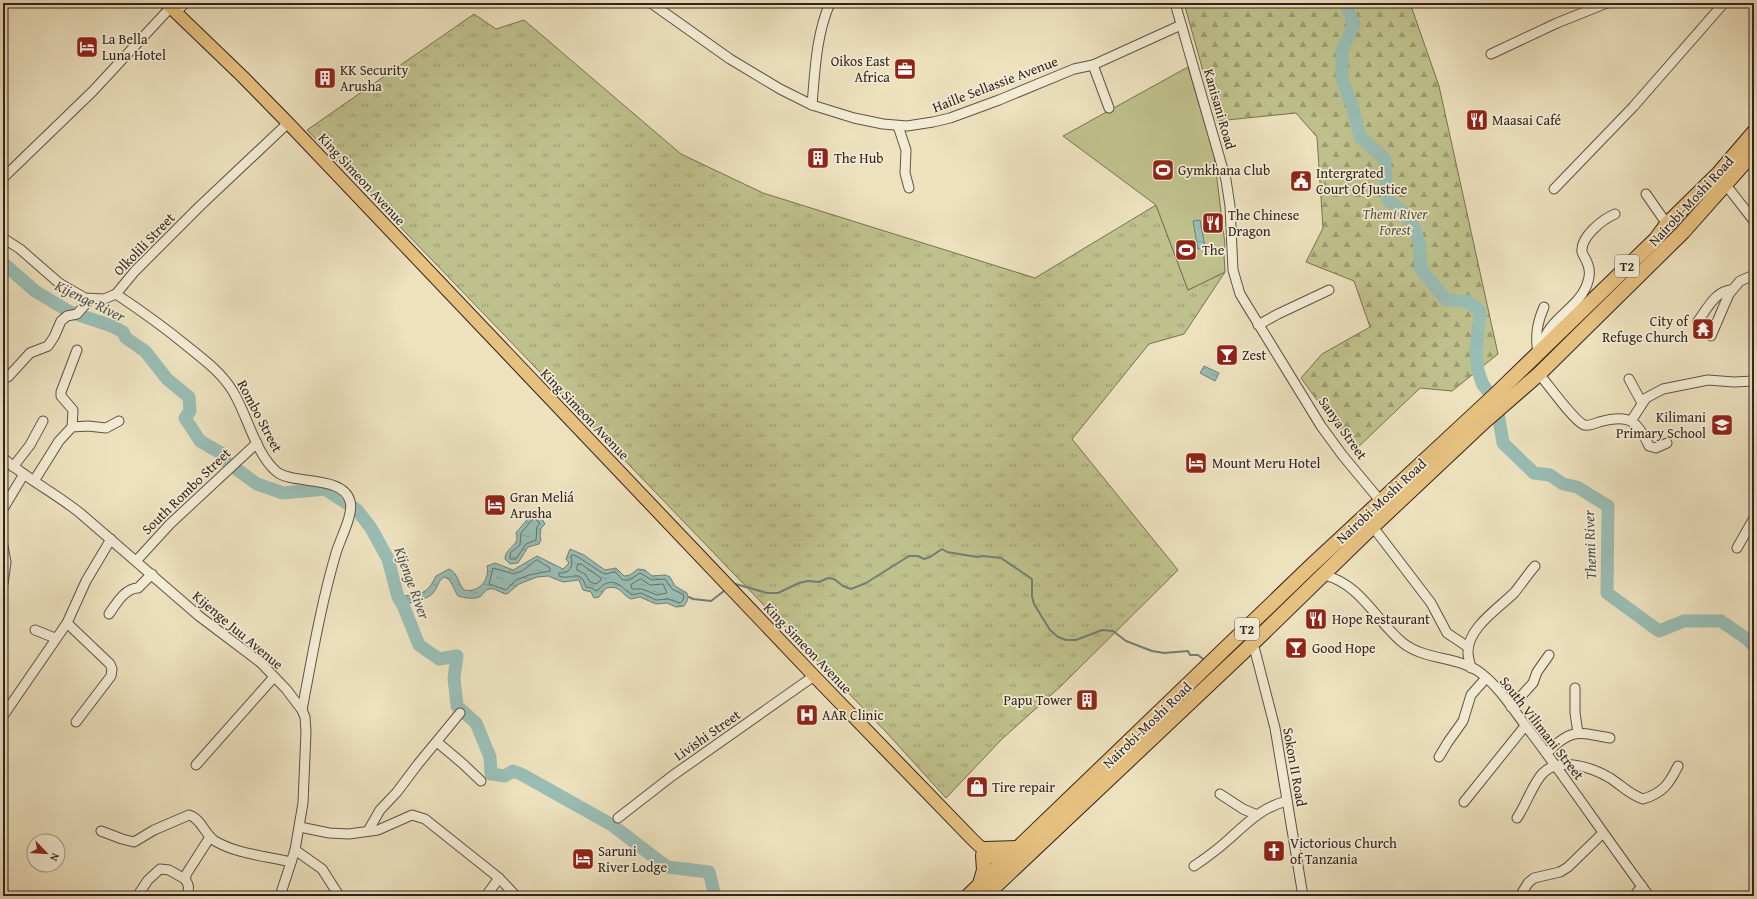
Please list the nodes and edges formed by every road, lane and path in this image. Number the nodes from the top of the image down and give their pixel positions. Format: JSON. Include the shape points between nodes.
{"nodes":[{"id":1,"x":185,"y":3,"type":"edge"},
{"id":2,"x":651,"y":3,"type":"edge"},
{"id":3,"x":830,"y":3,"type":"edge"},
{"id":4,"x":1175,"y":3,"type":"edge"},
{"id":5,"x":1608,"y":3,"type":"edge"},
{"id":6,"x":1724,"y":3,"type":"edge"},
{"id":7,"x":170,"y":8,"type":"edge"},
{"id":8,"x":1181,"y":25,"type":"junction"},
{"id":9,"x":1490,"y":54,"type":"dead end"},
{"id":10,"x":1093,"y":65,"type":"junction"},
{"id":11,"x":812,"y":105,"type":"junction"},
{"id":12,"x":1109,"y":108,"type":"dead end"},
{"id":13,"x":288,"y":122,"type":"junction"},
{"id":14,"x":898,"y":126,"type":"junction"},
{"id":15,"x":1754,"y":132,"type":"edge"},
{"id":16,"x":1754,"y":152,"type":"edge"},
{"id":17,"x":3,"y":178,"type":"edge"},
{"id":18,"x":1726,"y":185,"type":"junction"},
{"id":19,"x":909,"y":188,"type":"dead end"},
{"id":20,"x":1554,"y":189,"type":"dead end"},
{"id":21,"x":1646,"y":194,"type":"dead end"},
{"id":22,"x":1615,"y":214,"type":"dead end"},
{"id":23,"x":1754,"y":221,"type":"edge"},
{"id":24,"x":1667,"y":224,"type":"junction"},
{"id":25,"x":3,"y":238,"type":"edge"},
{"id":26,"x":1754,"y":276,"type":"edge"},
{"id":27,"x":1329,"y":290,"type":"dead end"},
{"id":28,"x":1732,"y":290,"type":"junction"},
{"id":29,"x":116,"y":294,"type":"junction"},
{"id":30,"x":88,"y":300,"type":"junction"},
{"id":31,"x":1544,"y":307,"type":"dead end"},
{"id":32,"x":1698,"y":321,"type":"dead end"},
{"id":33,"x":1258,"y":325,"type":"junction"},
{"id":34,"x":1711,"y":336,"type":"dead end"},
{"id":35,"x":77,"y":350,"type":"dead end"},
{"id":36,"x":1539,"y":352,"type":"junction"},
{"id":37,"x":1279,"y":357,"type":"joint"},
{"id":38,"x":1539,"y":374,"type":"junction"},
{"id":39,"x":8,"y":377,"type":"dead end"},
{"id":40,"x":1629,"y":379,"type":"dead end"},
{"id":41,"x":1754,"y":381,"type":"edge"},
{"id":42,"x":1499,"y":400,"type":"junction"},
{"id":43,"x":1642,"y":403,"type":"junction"},
{"id":44,"x":43,"y":421,"type":"dead end"},
{"id":45,"x":119,"y":421,"type":"dead end"},
{"id":46,"x":1630,"y":421,"type":"junction"},
{"id":47,"x":72,"y":427,"type":"junction"},
{"id":48,"x":257,"y":443,"type":"junction"},
{"id":49,"x":1667,"y":443,"type":"dead end"},
{"id":50,"x":3,"y":458,"type":"edge"},
{"id":51,"x":14,"y":467,"type":"junction"},
{"id":52,"x":24,"y":474,"type":"junction"},
{"id":53,"x":34,"y":481,"type":"junction"},
{"id":54,"x":1385,"y":506,"type":"junction"},
{"id":55,"x":3,"y":509,"type":"edge"},
{"id":56,"x":1754,"y":518,"type":"edge"},
{"id":57,"x":1374,"y":526,"type":"junction"},
{"id":58,"x":111,"y":539,"type":"junction"},
{"id":59,"x":3,"y":546,"type":"edge"},
{"id":60,"x":1737,"y":548,"type":"dead end"},
{"id":61,"x":137,"y":560,"type":"junction"},
{"id":62,"x":1535,"y":566,"type":"dead end"},
{"id":63,"x":152,"y":574,"type":"junction"},
{"id":64,"x":1324,"y":575,"type":"junction"},
{"id":65,"x":3,"y":584,"type":"edge"},
{"id":66,"x":109,"y":614,"type":"dead end"},
{"id":67,"x":67,"y":623,"type":"junction"},
{"id":68,"x":35,"y":630,"type":"dead end"},
{"id":69,"x":56,"y":638,"type":"junction"},
{"id":70,"x":1253,"y":643,"type":"junction"},
{"id":71,"x":1468,"y":648,"type":"junction"},
{"id":72,"x":1549,"y":655,"type":"dead end"},
{"id":73,"x":1471,"y":668,"type":"junction"},
{"id":74,"x":814,"y":676,"type":"junction"},
{"id":75,"x":274,"y":677,"type":"junction"},
{"id":76,"x":1486,"y":678,"type":"junction"},
{"id":77,"x":1575,"y":688,"type":"dead end"},
{"id":78,"x":1511,"y":707,"type":"junction"},
{"id":79,"x":302,"y":710,"type":"junction"},
{"id":80,"x":460,"y":713,"type":"dead end"},
{"id":81,"x":3,"y":716,"type":"edge"},
{"id":82,"x":76,"y":722,"type":"dead end"},
{"id":83,"x":1525,"y":726,"type":"junction"},
{"id":84,"x":1578,"y":733,"type":"junction"},
{"id":85,"x":1610,"y":738,"type":"dead end"},
{"id":86,"x":436,"y":742,"type":"junction"},
{"id":87,"x":1547,"y":753,"type":"junction"},
{"id":88,"x":1439,"y":757,"type":"dead end"},
{"id":89,"x":196,"y":765,"type":"dead end"},
{"id":90,"x":1556,"y":766,"type":"junction"},
{"id":91,"x":1678,"y":766,"type":"dead end"},
{"id":92,"x":481,"y":781,"type":"dead end"},
{"id":93,"x":1220,"y":794,"type":"dead end"},
{"id":94,"x":1287,"y":801,"type":"junction"},
{"id":95,"x":1464,"y":802,"type":"dead end"},
{"id":96,"x":1257,"y":815,"type":"junction"},
{"id":97,"x":618,"y":818,"type":"dead end"},
{"id":98,"x":1517,"y":818,"type":"dead end"},
{"id":99,"x":300,"y":827,"type":"junction"},
{"id":100,"x":101,"y":830,"type":"dead end"},
{"id":101,"x":368,"y":831,"type":"junction"},
{"id":102,"x":1602,"y":833,"type":"junction"},
{"id":103,"x":210,"y":836,"type":"junction"},
{"id":104,"x":1018,"y":848,"type":"junction"},
{"id":105,"x":295,"y":850,"type":"junction"},
{"id":106,"x":983,"y":851,"type":"junction"},
{"id":107,"x":290,"y":862,"type":"junction"},
{"id":108,"x":1194,"y":866,"type":"dead end"},
{"id":109,"x":1002,"y":871,"type":"junction"},
{"id":110,"x":499,"y":878,"type":"junction"},
{"id":111,"x":185,"y":879,"type":"junction"},
{"id":112,"x":1642,"y":886,"type":"junction"},
{"id":113,"x":983,"y":890,"type":"edge"},
{"id":114,"x":338,"y":894,"type":"dead end"},
{"id":115,"x":138,"y":895,"type":"dead end"},
{"id":116,"x":186,"y":896,"type":"edge"},
{"id":117,"x":280,"y":896,"type":"edge"},
{"id":118,"x":486,"y":896,"type":"edge"},
{"id":119,"x":516,"y":896,"type":"edge"},
{"id":120,"x":968,"y":896,"type":"edge"},
{"id":121,"x":1303,"y":896,"type":"edge"},
{"id":122,"x":1520,"y":896,"type":"edge"},
{"id":123,"x":1634,"y":896,"type":"edge"},
{"id":124,"x":1649,"y":896,"type":"edge"}],
"edges":[{"from":1,"to":7,"type":"street"},
{"from":2,"to":11,"type":"street","name":"Haille Sellassie Avenue","via":[[744,68]]},
{"from":3,"to":11,"type":"street","via":[[823,20],[816,59]]},
{"from":4,"to":8,"type":"street","name":"Kanisani Road"},
{"from":5,"to":9,"type":"street"},
{"from":6,"to":20,"type":"street","via":[[1633,107]]},
{"from":7,"to":13,"type":"main road","name":"King Simeon Avenue"},
{"from":7,"to":17,"type":"street","via":[[93,91]]},
{"from":8,"to":10,"type":"street","name":"Haille Sellassie Avenue"},
{"from":8,"to":33,"type":"street","name":"Kanisani Road","via":[[1226,180],[1233,270],[1240,294]]},
{"from":10,"to":12,"type":"street"},
{"from":10,"to":14,"type":"street","name":"Haille Sellassie Avenue","via":[[1074,69],[950,118],[920,125]]},
{"from":11,"to":14,"type":"street","name":"Haille Sellassie Avenue","via":[[854,118]]},
{"from":13,"to":29,"type":"street","name":"Olkolili Street","via":[[200,206],[135,271]]},
{"from":13,"to":74,"type":"main road","name":"King Simeon Avenue"},
{"from":14,"to":19,"type":"street","via":[[906,150],[905,173]]},
{"from":15,"to":24,"type":"highway","name":"Nairobi-Moshi Road","number":"T2","via":[[1718,174]]},
{"from":16,"to":18,"type":"highway","name":"Nairobi-Moshi Road","number":"T2"},
{"from":18,"to":23,"type":"street"},
{"from":18,"to":38,"type":"highway","name":"Nairobi-Moshi Road","number":"T2"},
{"from":21,"to":24,"type":"street"},
{"from":22,"to":36,"type":"street","via":[[1606,218],[1586,240],[1582,252],[1590,270],[1586,287],[1546,332]]},
{"from":24,"to":36,"type":"highway","name":"Nairobi-Moshi Road","number":"T2","via":[[1656,239]]},
{"from":25,"to":30,"type":"street","via":[[20,249],[59,283]]},
{"from":26,"to":28,"type":"street","via":[[1740,281]]},
{"from":27,"to":33,"type":"street"},
{"from":28,"to":32,"type":"street","via":[[1716,296]]},
{"from":28,"to":34,"type":"street"},
{"from":29,"to":30,"type":"street","name":"Olkolili Street","via":[[104,299]]},
{"from":29,"to":48,"type":"street","name":"Rombo Street","via":[[159,324],[223,378],[232,389]]},
{"from":30,"to":39,"type":"street","via":[[77,314],[67,316],[61,321],[48,346],[30,353]]},
{"from":31,"to":36,"type":"street","via":[[1538,321],[1536,340]]},
{"from":33,"to":37,"type":"street","name":"Kanisani Road"},
{"from":35,"to":47,"type":"street","via":[[61,392],[61,396],[73,410]]},
{"from":36,"to":42,"type":"highway","name":"Nairobi-Moshi Road","number":"T2"},
{"from":37,"to":54,"type":"street","name":"Sanya Street","via":[[1332,442]]},
{"from":38,"to":42,"type":"highway","name":"Nairobi-Moshi Road","number":"T2"},
{"from":38,"to":46,"type":"street","via":[[1584,425],[1618,419]]},
{"from":40,"to":43,"type":"street"},
{"from":41,"to":43,"type":"street","via":[[1708,380],[1653,394]]},
{"from":42,"to":54,"type":"highway","name":"Nairobi-Moshi Road","number":"T2"},
{"from":43,"to":46,"type":"street"},
{"from":44,"to":51,"type":"street"},
{"from":45,"to":47,"type":"street","via":[[106,428]]},
{"from":46,"to":49,"type":"street","via":[[1642,430],[1650,446],[1656,448]]},
{"from":47,"to":53,"type":"street","via":[[59,441]]},
{"from":48,"to":61,"type":"street","name":"South Rombo Street","via":[[170,524]]},
{"from":48,"to":79,"type":"street","name":"Rombo Street","via":[[277,472],[285,476],[332,484],[346,494],[350,501],[350,514],[328,582]]},
{"from":50,"to":51,"type":"street","name":"Kijenge Juu Avenue"},
{"from":51,"to":52,"type":"street","name":"Kijenge Juu Avenue"},
{"from":52,"to":53,"type":"street","name":"Kijenge Juu Avenue"},
{"from":52,"to":55,"type":"street"},
{"from":53,"to":58,"type":"street","name":"Kijenge Juu Avenue","via":[[60,497]]},
{"from":54,"to":57,"type":"highway","name":"Nairobi-Moshi Road","number":"T2"},
{"from":54,"to":104,"type":"highway","name":"Nairobi-Moshi Road","number":"T2"},
{"from":56,"to":60,"type":"street"},
{"from":57,"to":64,"type":"highway","name":"Nairobi-Moshi Road","number":"T2"},
{"from":57,"to":71,"type":"street","via":[[1431,603],[1447,632]]},
{"from":58,"to":61,"type":"street","name":"Kijenge Juu Avenue"},
{"from":58,"to":67,"type":"street","via":[[86,581]]},
{"from":59,"to":65,"type":"street","via":[[6,562]]},
{"from":61,"to":63,"type":"street","name":"Kijenge Juu Avenue"},
{"from":62,"to":71,"type":"street","via":[[1514,592],[1492,611]]},
{"from":63,"to":66,"type":"street","via":[[138,588],[120,598]]},
{"from":63,"to":75,"type":"street","name":"Kijenge Juu Avenue","via":[[199,616],[261,663]]},
{"from":64,"to":70,"type":"highway","name":"Nairobi-Moshi Road","number":"T2"},
{"from":64,"to":73,"type":"street","name":"South Vilimani Street","via":[[1336,578],[1349,586],[1410,648]]},
{"from":67,"to":69,"type":"street"},
{"from":67,"to":82,"type":"street","via":[[110,664],[112,670]]},
{"from":68,"to":69,"type":"street"},
{"from":69,"to":81,"type":"street"},
{"from":70,"to":94,"type":"street","name":"Sokon II Road","via":[[1275,728]]},
{"from":70,"to":109,"type":"highway","name":"Nairobi-Moshi Road","number":"T2"},
{"from":71,"to":73,"type":"street"},
{"from":72,"to":78,"type":"street","via":[[1533,683]]},
{"from":73,"to":76,"type":"street","name":"South Vilimani Street"},
{"from":74,"to":97,"type":"street","name":"Livishi Street","via":[[672,776]]},
{"from":74,"to":106,"type":"main road","name":"King Simeon Avenue"},
{"from":75,"to":79,"type":"street","name":"Kijenge Juu Avenue"},
{"from":75,"to":89,"type":"street"},
{"from":76,"to":78,"type":"street","name":"South Vilimani Street"},
{"from":76,"to":88,"type":"street","via":[[1471,695],[1463,720]]},
{"from":77,"to":84,"type":"street"},
{"from":78,"to":83,"type":"street","name":"South Vilimani Street"},
{"from":79,"to":99,"type":"street","name":"Kijenge Juu Avenue","via":[[306,732]]},
{"from":80,"to":86,"type":"street"},
{"from":83,"to":87,"type":"street","name":"South Vilimani Street"},
{"from":83,"to":95,"type":"street"},
{"from":84,"to":85,"type":"street"},
{"from":84,"to":87,"type":"street","via":[[1564,737]]},
{"from":86,"to":92,"type":"street"},
{"from":86,"to":101,"type":"street","via":[[380,810]]},
{"from":87,"to":90,"type":"street","name":"South Vilimani Street"},
{"from":90,"to":91,"type":"street","via":[[1582,767],[1595,771],[1643,799],[1660,793]]},
{"from":90,"to":98,"type":"street","via":[[1543,773]]},
{"from":90,"to":102,"type":"street","name":"South Vilimani Street"},
{"from":93,"to":96,"type":"street"},
{"from":94,"to":96,"type":"street"},
{"from":94,"to":121,"type":"street","name":"Sokon II Road"},
{"from":96,"to":108,"type":"street"},
{"from":99,"to":101,"type":"street","via":[[329,834]]},
{"from":99,"to":105,"type":"street","name":"Kijenge Juu Avenue"},
{"from":100,"to":103,"type":"street","via":[[134,842],[189,815],[196,818]]},
{"from":101,"to":110,"type":"street","via":[[390,826],[412,815],[419,816]]},
{"from":102,"to":112,"type":"street","name":"South Vilimani Street"},
{"from":102,"to":122,"type":"street","via":[[1568,867],[1560,872],[1534,878]]},
{"from":103,"to":107,"type":"street","via":[[230,848]]},
{"from":103,"to":111,"type":"street"},
{"from":104,"to":106,"type":"highway"},
{"from":104,"to":109,"type":"highway","name":"Nairobi-Moshi Road","number":"T2"},
{"from":105,"to":107,"type":"street","name":"Kijenge Juu Avenue"},
{"from":105,"to":114,"type":"street","via":[[322,869]]},
{"from":106,"to":109,"type":"main road","name":"King Simeon Avenue"},
{"from":106,"to":113,"type":"highway"},
{"from":107,"to":117,"type":"street","name":"Kijenge Juu Avenue"},
{"from":109,"to":113,"type":"highway","number":"T2"},
{"from":110,"to":118,"type":"street"},
{"from":110,"to":119,"type":"street"},
{"from":111,"to":115,"type":"street","via":[[169,870],[160,869],[148,880]]},
{"from":111,"to":116,"type":"street","via":[[189,886]]},
{"from":112,"to":123,"type":"street"},
{"from":112,"to":124,"type":"street","name":"South Vilimani Street"},
{"from":113,"to":120,"type":"highway","number":"T2"}]}
